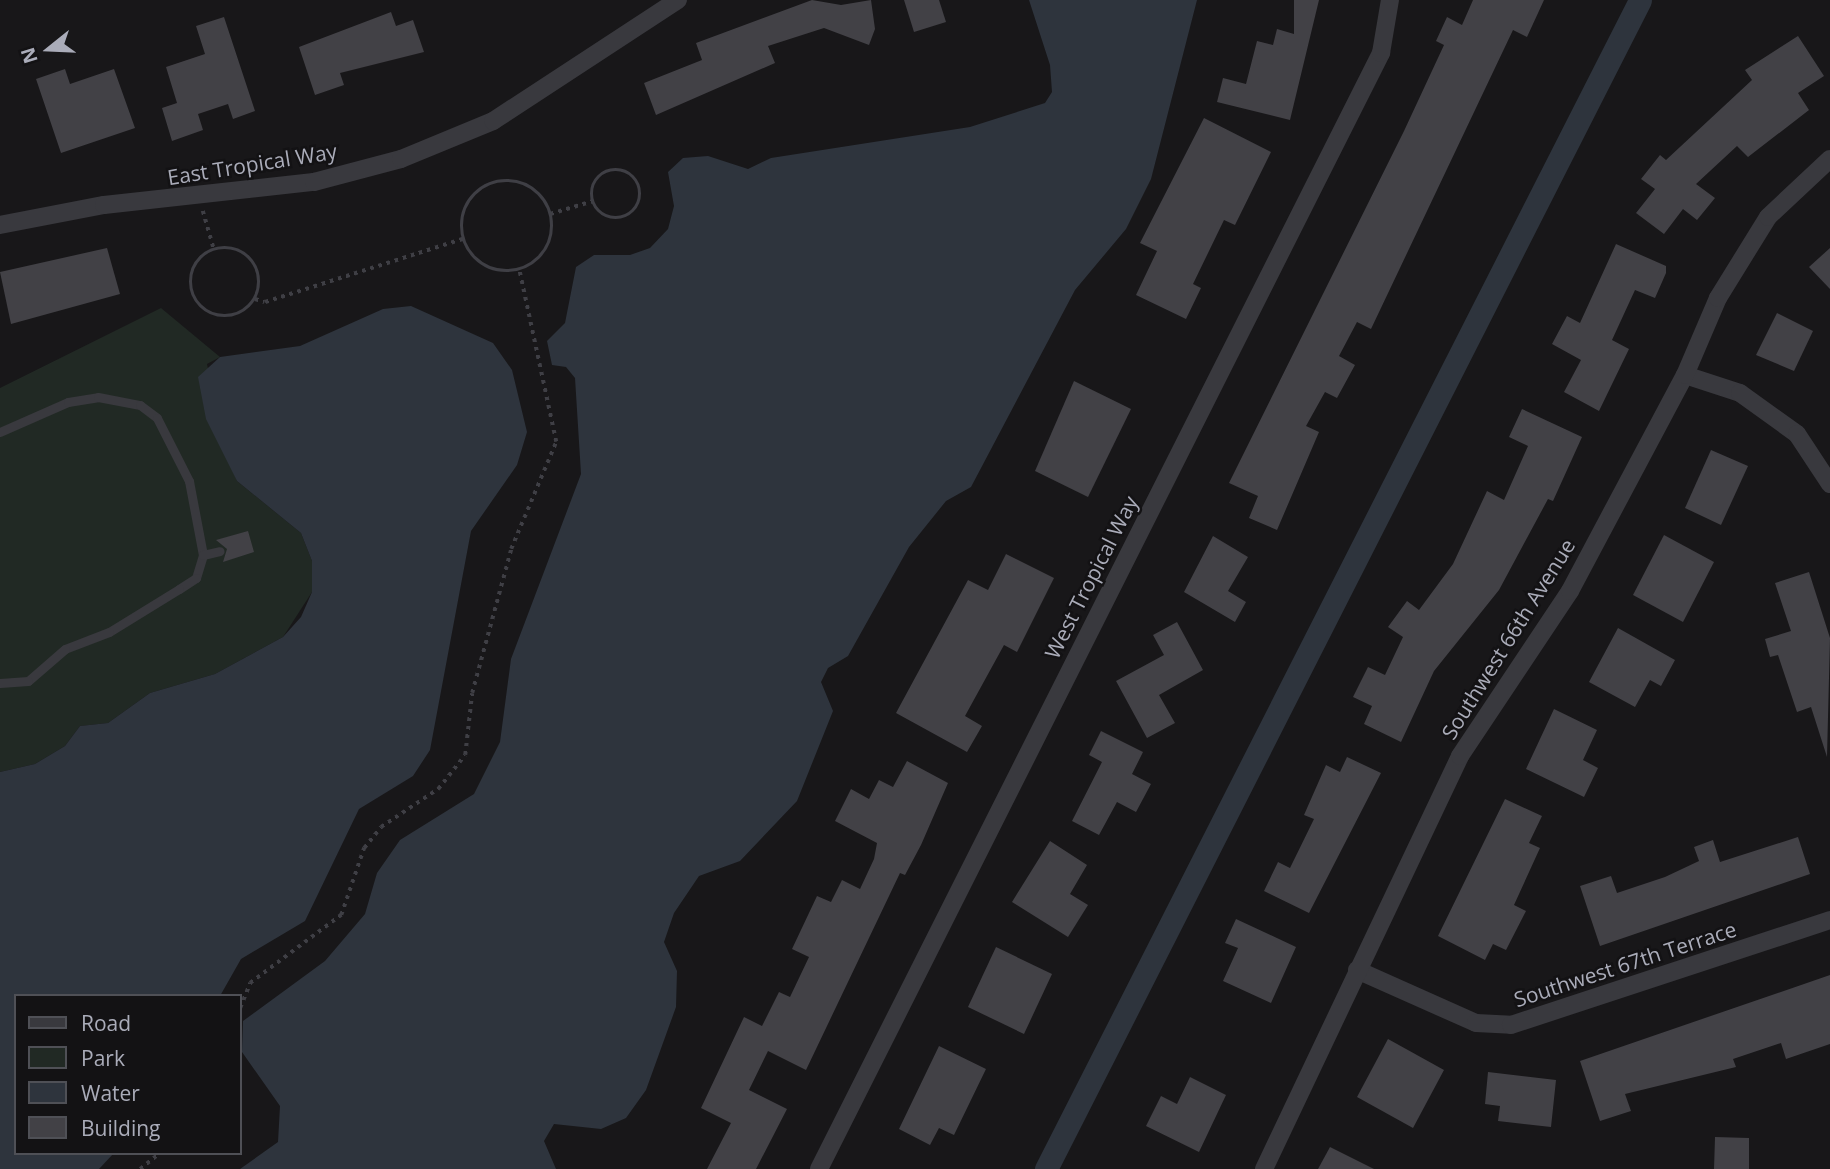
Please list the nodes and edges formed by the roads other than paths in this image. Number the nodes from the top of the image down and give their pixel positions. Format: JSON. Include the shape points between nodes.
{"nodes":[{"id":1,"x":678,"y":0,"type":"edge"},
{"id":2,"x":1390,"y":0,"type":"edge"},
{"id":3,"x":1830,"y":159,"type":"edge"},
{"id":4,"x":0,"y":225,"type":"edge"},
{"id":5,"x":1685,"y":375,"type":"junction"},
{"id":6,"x":0,"y":432,"type":"edge"},
{"id":7,"x":1830,"y":484,"type":"edge"},
{"id":8,"x":220,"y":551,"type":"dead end"},
{"id":9,"x":203,"y":555,"type":"junction"},
{"id":10,"x":0,"y":683,"type":"edge"},
{"id":11,"x":1830,"y":920,"type":"edge"},
{"id":12,"x":1357,"y":970,"type":"junction"},
{"id":13,"x":819,"y":1169,"type":"edge"},
{"id":14,"x":1264,"y":1169,"type":"edge"}],
"edges":[{"from":1,"to":4,"type":"street","name":"East Tropical Way","via":[[493,121],[401,159],[326,179],[199,198],[104,205]]},
{"from":2,"to":13,"type":"street","name":"West Tropical Way","via":[[1381,53]]},
{"from":3,"to":5,"type":"street","name":"Southwest 66th Avenue","via":[[1768,217],[1718,298]]},
{"from":5,"to":7,"type":"street","via":[[1740,393],[1797,434]]},
{"from":5,"to":12,"type":"street","name":"Southwest 66th Avenue","via":[[1570,591],[1461,756]]},
{"from":6,"to":9,"type":"lane","via":[[98,397],[140,405],[157,418],[189,481]]},
{"from":8,"to":9,"type":"lane"},
{"from":9,"to":10,"type":"lane","via":[[188,584],[109,632],[65,649],[28,681]]},
{"from":11,"to":12,"type":"street","name":"Southwest 67th Terrace","via":[[1511,1025],[1476,1023]]},
{"from":12,"to":14,"type":"street","name":"Southwest 66th Avenue"}]}
